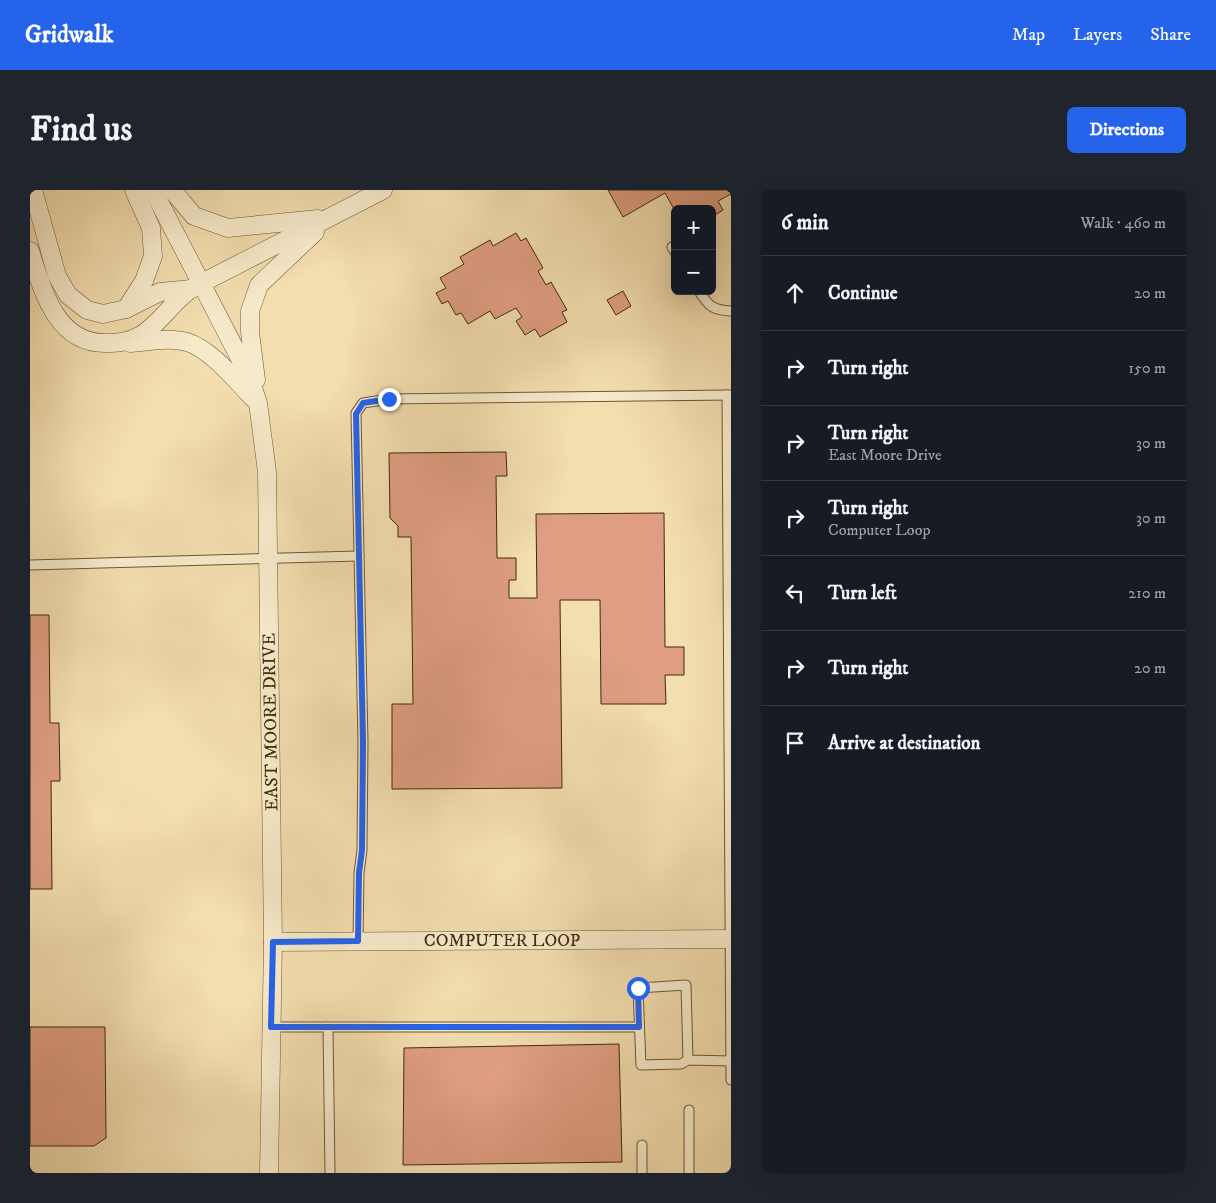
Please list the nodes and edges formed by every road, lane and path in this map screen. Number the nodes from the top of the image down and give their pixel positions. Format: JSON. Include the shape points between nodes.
{"nodes":[{"id":1,"x":33,"y":190,"type":"edge"},
{"id":2,"x":134,"y":190,"type":"edge"},
{"id":3,"x":153,"y":190,"type":"edge"},
{"id":4,"x":172,"y":190,"type":"edge"},
{"id":5,"x":383,"y":190,"type":"edge"},
{"id":6,"x":328,"y":218,"type":"junction"},
{"id":7,"x":30,"y":250,"type":"edge"},
{"id":8,"x":197,"y":286,"type":"junction"},
{"id":9,"x":702,"y":295,"type":"edge"},
{"id":10,"x":126,"y":309,"type":"junction"},
{"id":11,"x":731,"y":310,"type":"edge"},
{"id":12,"x":121,"y":343,"type":"junction"},
{"id":13,"x":729,"y":395,"type":"edge"},
{"id":14,"x":258,"y":403,"type":"junction"},
{"id":15,"x":359,"y":556,"type":"junction"},
{"id":16,"x":268,"y":558,"type":"junction"},
{"id":17,"x":30,"y":565,"type":"edge"},
{"id":18,"x":730,"y":939,"type":"edge"},
{"id":19,"x":358,"y":941,"type":"junction"},
{"id":20,"x":273,"y":942,"type":"junction"},
{"id":21,"x":271,"y":1027,"type":"junction"},
{"id":22,"x":328,"y":1027,"type":"junction"},
{"id":23,"x":639,"y":1027,"type":"junction"},
{"id":24,"x":688,"y":1060,"type":"junction"},
{"id":25,"x":731,"y":1061,"type":"edge"},
{"id":26,"x":731,"y":1080,"type":"edge"},
{"id":27,"x":689,"y":1110,"type":"dead end"},
{"id":28,"x":642,"y":1145,"type":"dead end"},
{"id":29,"x":269,"y":1173,"type":"edge"},
{"id":30,"x":330,"y":1173,"type":"edge"},
{"id":31,"x":642,"y":1173,"type":"edge"},
{"id":32,"x":690,"y":1173,"type":"edge"}],
"edges":[{"from":1,"to":10,"type":"street","via":[[57,276],[68,294],[87,310],[103,314]]},
{"from":2,"to":10,"type":"street","via":[[151,228],[154,256]]},
{"from":3,"to":8,"type":"street","name":"EAST MOORE DRIVE"},
{"from":4,"to":6,"type":"street","via":[[194,216],[228,228]]},
{"from":5,"to":6,"type":"street"},
{"from":6,"to":8,"type":"street"},
{"from":6,"to":14,"type":"street","via":[[259,285],[250,310]]},
{"from":7,"to":12,"type":"street","via":[[57,319],[75,335],[96,343]]},
{"from":8,"to":10,"type":"street","via":[[160,292]]},
{"from":8,"to":12,"type":"street","via":[[142,335]]},
{"from":8,"to":14,"type":"street","name":"EAST MOORE DRIVE","via":[[249,376]]},
{"from":9,"to":11,"type":"lane","via":[[717,310]]},
{"from":12,"to":14,"type":"street","via":[[170,340],[188,343],[210,354]]},
{"from":13,"to":15,"type":"lane","via":[[389,399],[363,403],[356,414]]},
{"from":13,"to":18,"type":"lane"},
{"from":14,"to":16,"type":"street","name":"EAST MOORE DRIVE","via":[[267,472]]},
{"from":15,"to":16,"type":"lane"},
{"from":15,"to":19,"type":"lane","via":[[363,742]]},
{"from":16,"to":17,"type":"lane"},
{"from":16,"to":20,"type":"street","name":"EAST MOORE DRIVE"},
{"from":18,"to":19,"type":"street","name":"COMPUTER LOOP"},
{"from":18,"to":25,"type":"lane"},
{"from":19,"to":20,"type":"street","name":"COMPUTER LOOP"},
{"from":20,"to":21,"type":"street","name":"EAST MOORE DRIVE"},
{"from":21,"to":22,"type":"lane"},
{"from":21,"to":29,"type":"street","name":"EAST MOORE DRIVE"},
{"from":22,"to":23,"type":"lane"},
{"from":22,"to":30,"type":"lane"},
{"from":23,"to":24,"type":"lane","via":[[641,1065],[681,1064]]},
{"from":23,"to":24,"type":"lane","via":[[638,988],[686,985]]},
{"from":24,"to":25,"type":"lane"},
{"from":25,"to":26,"type":"lane"},
{"from":27,"to":32,"type":"lane"},
{"from":28,"to":31,"type":"lane"}]}
